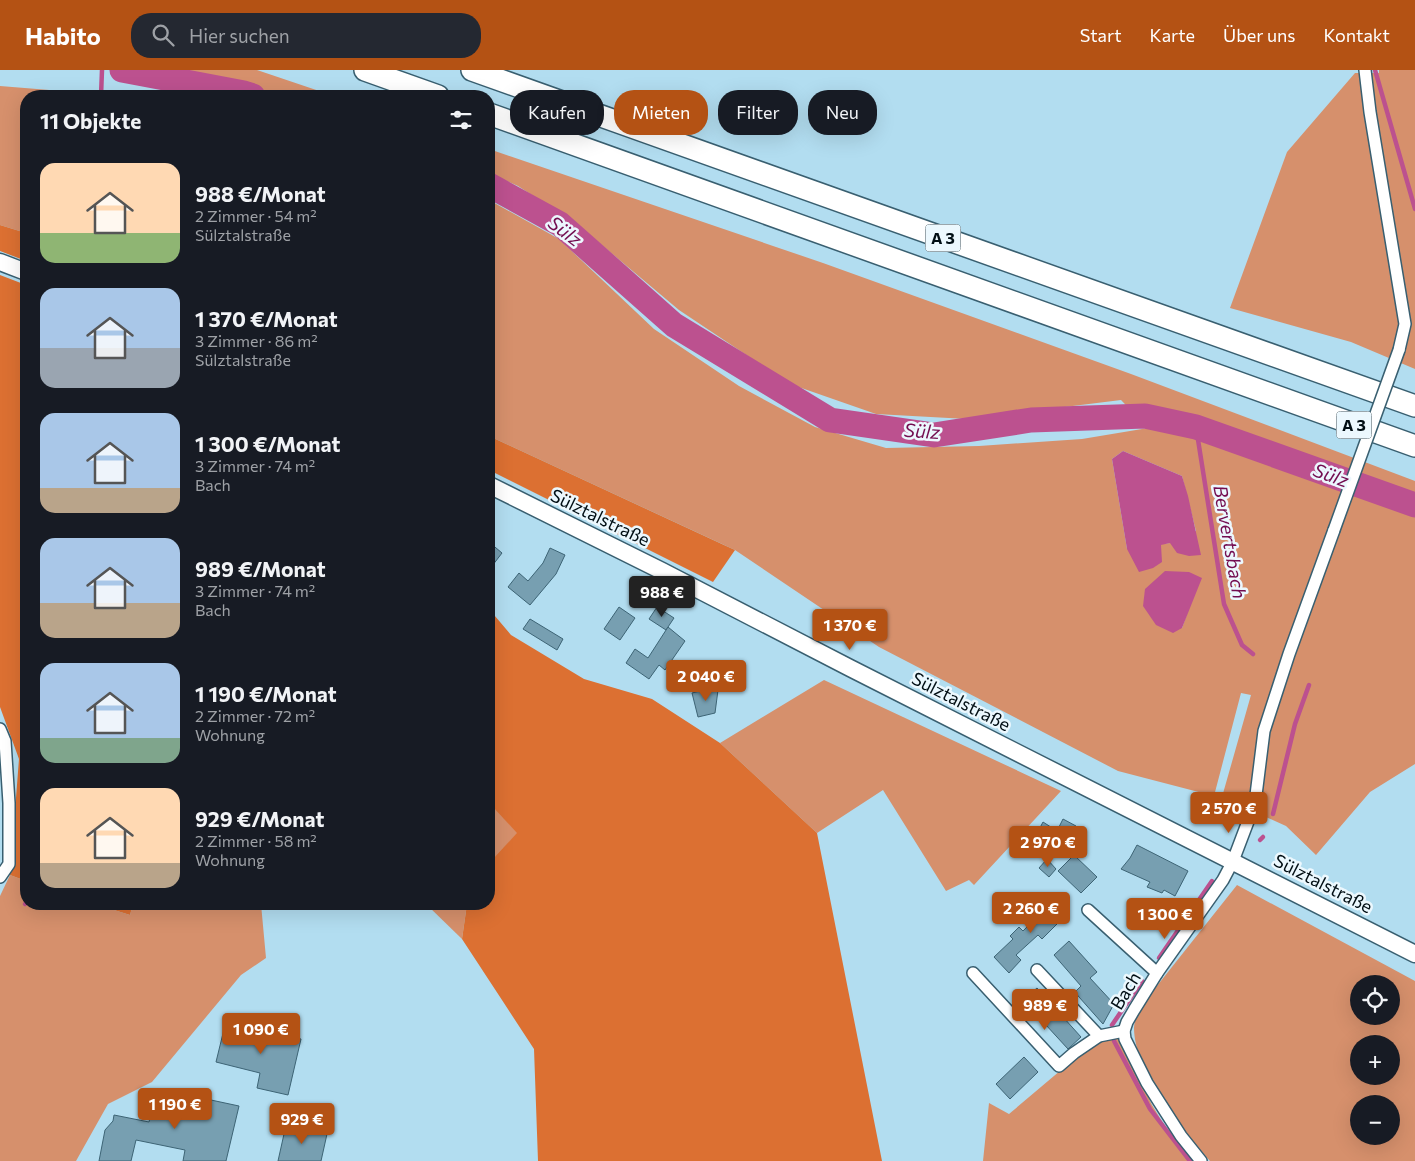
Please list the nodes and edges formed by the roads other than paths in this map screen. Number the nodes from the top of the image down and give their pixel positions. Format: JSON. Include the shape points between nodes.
{"nodes":[{"id":1,"x":364,"y":70,"type":"edge"},
{"id":2,"x":472,"y":70,"type":"edge"},
{"id":3,"x":1365,"y":70,"type":"edge"},
{"id":4,"x":421,"y":90,"type":"edge"},
{"id":5,"x":495,"y":116,"type":"edge"},
{"id":6,"x":0,"y":262,"type":"edge"},
{"id":7,"x":20,"y":270,"type":"edge"},
{"id":8,"x":1415,"y":406,"type":"edge"},
{"id":9,"x":1415,"y":446,"type":"edge"},
{"id":10,"x":495,"y":488,"type":"edge"},
{"id":11,"x":0,"y":729,"type":"edge"},
{"id":12,"x":1233,"y":861,"type":"junction"},
{"id":13,"x":0,"y":877,"type":"edge"},
{"id":14,"x":1088,"y":910,"type":"dead end"},
{"id":15,"x":1415,"y":954,"type":"edge"},
{"id":16,"x":1037,"y":970,"type":"dead end"},
{"id":17,"x":973,"y":973,"type":"dead end"},
{"id":18,"x":1157,"y":973,"type":"junction"},
{"id":19,"x":1124,"y":1031,"type":"junction"},
{"id":20,"x":1099,"y":1036,"type":"junction"},
{"id":21,"x":1201,"y":1161,"type":"edge"}],
"edges":[{"from":1,"to":4,"type":"highway"},
{"from":2,"to":8,"type":"highway","number":"A 3"},
{"from":3,"to":12,"type":"street","name":"Bach","bridge":true,"via":[[1405,324],[1399,350],[1264,731],[1255,803]]},
{"from":5,"to":9,"type":"highway","number":"A 3"},
{"from":6,"to":7,"type":"main road"},
{"from":10,"to":12,"type":"main road","name":"Sülztalstraße"},
{"from":11,"to":13,"type":"street","via":[[5,741],[9,803],[9,864]]},
{"from":12,"to":15,"type":"main road","name":"Sülztalstraße"},
{"from":12,"to":18,"type":"street","name":"Bach"},
{"from":14,"to":18,"type":"street","name":"Bach"},
{"from":16,"to":20,"type":"street"},
{"from":17,"to":20,"type":"street","name":"Bach","via":[[1059,1066]]},
{"from":18,"to":19,"type":"street","name":"Bach"},
{"from":19,"to":20,"type":"street","name":"Bach"},
{"from":19,"to":21,"type":"street","via":[[1147,1084]]}]}
